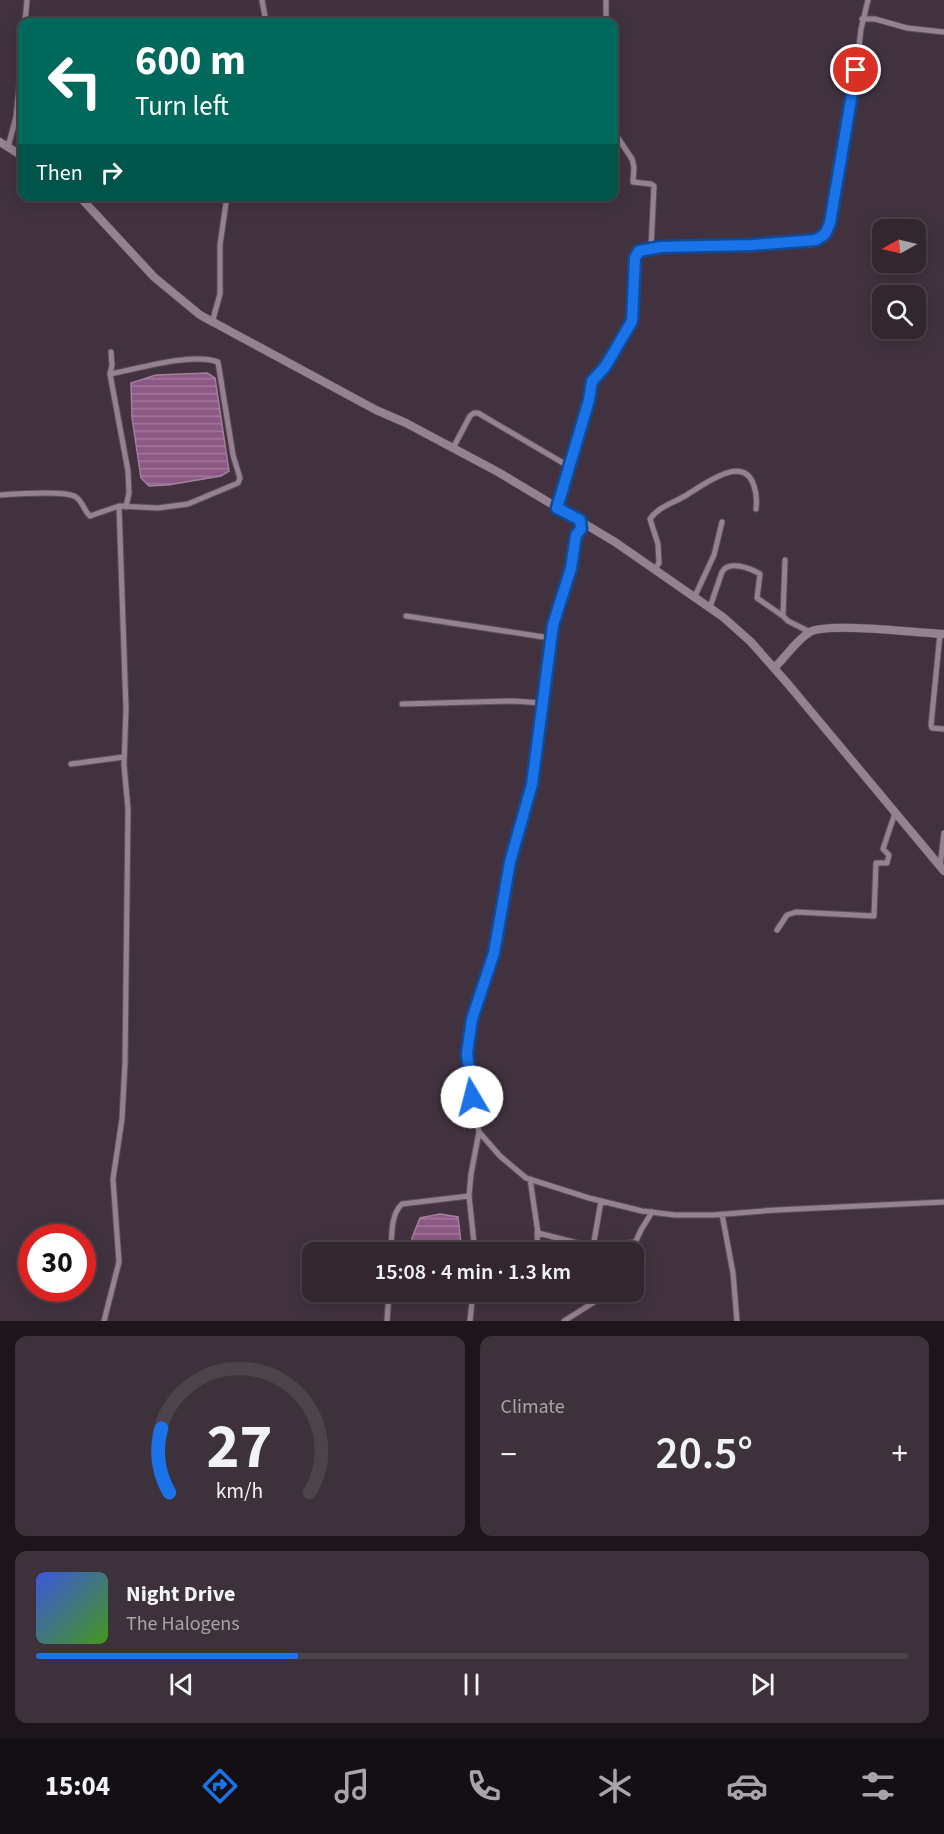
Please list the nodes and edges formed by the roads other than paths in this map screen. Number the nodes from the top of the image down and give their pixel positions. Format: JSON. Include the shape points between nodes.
{"nodes":[{"id":1,"x":27,"y":0,"type":"edge"},
{"id":2,"x":262,"y":0,"type":"edge"},
{"id":3,"x":606,"y":0,"type":"edge"},
{"id":4,"x":868,"y":0,"type":"edge"},
{"id":5,"x":25,"y":18,"type":"edge"},
{"id":6,"x":265,"y":18,"type":"edge"},
{"id":7,"x":606,"y":18,"type":"edge"},
{"id":8,"x":862,"y":20,"type":"junction"},
{"id":9,"x":944,"y":32,"type":"edge"},
{"id":10,"x":18,"y":97,"type":"edge"},
{"id":11,"x":618,"y":138,"type":"edge"},
{"id":12,"x":0,"y":142,"type":"edge"},
{"id":13,"x":8,"y":147,"type":"junction"},
{"id":14,"x":18,"y":153,"type":"edge"},
{"id":15,"x":84,"y":201,"type":"edge"},
{"id":16,"x":226,"y":201,"type":"edge"},
{"id":17,"x":651,"y":248,"type":"junction"},
{"id":18,"x":212,"y":323,"type":"junction"},
{"id":19,"x":111,"y":352,"type":"dead end"},
{"id":20,"x":110,"y":374,"type":"junction"},
{"id":21,"x":453,"y":448,"type":"junction"},
{"id":22,"x":570,"y":467,"type":"junction"},
{"id":23,"x":0,"y":495,"type":"edge"},
{"id":24,"x":122,"y":506,"type":"junction"},
{"id":25,"x":557,"y":508,"type":"junction"},
{"id":26,"x":756,"y":509,"type":"dead end"},
{"id":27,"x":580,"y":520,"type":"junction"},
{"id":28,"x":722,"y":522,"type":"dead end"},
{"id":29,"x":785,"y":560,"type":"dead end"},
{"id":30,"x":655,"y":569,"type":"junction"},
{"id":31,"x":695,"y":596,"type":"junction"},
{"id":32,"x":710,"y":607,"type":"junction"},
{"id":33,"x":406,"y":616,"type":"dead end"},
{"id":34,"x":783,"y":616,"type":"junction"},
{"id":35,"x":810,"y":632,"type":"junction"},
{"id":36,"x":942,"y":634,"type":"edge"},
{"id":37,"x":550,"y":638,"type":"junction"},
{"id":38,"x":774,"y":668,"type":"junction"},
{"id":39,"x":542,"y":703,"type":"junction"},
{"id":40,"x":402,"y":704,"type":"dead end"},
{"id":41,"x":944,"y":729,"type":"edge"},
{"id":42,"x":124,"y":757,"type":"junction"},
{"id":43,"x":71,"y":764,"type":"dead end"},
{"id":44,"x":895,"y":813,"type":"junction"},
{"id":45,"x":944,"y":833,"type":"edge"},
{"id":46,"x":942,"y":869,"type":"edge"},
{"id":47,"x":777,"y":930,"type":"dead end"},
{"id":48,"x":479,"y":1132,"type":"junction"},
{"id":49,"x":530,"y":1179,"type":"junction"},
{"id":50,"x":469,"y":1196,"type":"junction"},
{"id":51,"x":601,"y":1201,"type":"junction"},
{"id":52,"x":944,"y":1202,"type":"edge"},
{"id":53,"x":652,"y":1212,"type":"junction"},
{"id":54,"x":722,"y":1214,"type":"junction"},
{"id":55,"x":537,"y":1232,"type":"junction"},
{"id":56,"x":392,"y":1242,"type":"edge"},
{"id":57,"x":474,"y":1242,"type":"edge"},
{"id":58,"x":538,"y":1242,"type":"edge"},
{"id":59,"x":574,"y":1242,"type":"edge"},
{"id":60,"x":594,"y":1242,"type":"edge"},
{"id":61,"x":635,"y":1242,"type":"edge"},
{"id":62,"x":388,"y":1302,"type":"edge"},
{"id":63,"x":471,"y":1302,"type":"edge"},
{"id":64,"x":595,"y":1302,"type":"edge"},
{"id":65,"x":576,"y":1314,"type":"junction"},
{"id":66,"x":104,"y":1321,"type":"edge"},
{"id":67,"x":387,"y":1321,"type":"edge"},
{"id":68,"x":470,"y":1321,"type":"edge"},
{"id":69,"x":564,"y":1321,"type":"edge"},
{"id":70,"x":576,"y":1321,"type":"edge"},
{"id":71,"x":737,"y":1321,"type":"edge"}],
"edges":[{"from":1,"to":5,"type":"street"},
{"from":2,"to":6,"type":"street"},
{"from":3,"to":7,"type":"street"},
{"from":4,"to":8,"type":"street"},
{"from":8,"to":9,"type":"street"},
{"from":8,"to":17,"type":"street","via":[[854,90],[825,234],[816,240]]},
{"from":10,"to":13,"type":"street"},
{"from":11,"to":17,"type":"street","via":[[632,159],[632,182],[654,186]]},
{"from":12,"to":13,"type":"street"},
{"from":13,"to":14,"type":"street"},
{"from":15,"to":18,"type":"street","via":[[154,277]]},
{"from":16,"to":18,"type":"street","via":[[220,245],[220,294]]},
{"from":17,"to":22,"type":"street","via":[[639,251],[635,258],[632,321],[605,367],[592,381]]},
{"from":18,"to":21,"type":"street"},
{"from":19,"to":20,"type":"street"},
{"from":20,"to":24,"type":"street","via":[[128,471],[129,493]]},
{"from":20,"to":24,"type":"street","via":[[188,359],[219,362],[240,478],[238,483],[188,504]]},
{"from":21,"to":22,"type":"street","via":[[470,416],[478,413]]},
{"from":21,"to":25,"type":"street"},
{"from":22,"to":25,"type":"street"},
{"from":23,"to":24,"type":"street","via":[[71,495],[90,516]]},
{"from":24,"to":42,"type":"street"},
{"from":25,"to":27,"type":"street"},
{"from":26,"to":30,"type":"street","via":[[752,479],[740,471],[718,476],[669,504],[650,519],[658,544]]},
{"from":27,"to":30,"type":"street"},
{"from":27,"to":37,"type":"street","via":[[581,529],[576,535],[571,568]]},
{"from":28,"to":31,"type":"street","via":[[714,555]]},
{"from":29,"to":34,"type":"street"},
{"from":30,"to":31,"type":"street"},
{"from":31,"to":32,"type":"street"},
{"from":32,"to":34,"type":"street","via":[[722,572],[729,565],[760,574],[757,598]]},
{"from":32,"to":38,"type":"street","via":[[741,632]]},
{"from":33,"to":37,"type":"street"},
{"from":34,"to":35,"type":"street"},
{"from":35,"to":36,"type":"street","via":[[830,628]]},
{"from":35,"to":38,"type":"street"},
{"from":36,"to":41,"type":"street","via":[[931,725]]},
{"from":37,"to":39,"type":"street"},
{"from":38,"to":44,"type":"street"},
{"from":39,"to":40,"type":"street"},
{"from":39,"to":48,"type":"street","via":[[532,784],[510,862],[498,937],[467,1048]]},
{"from":42,"to":43,"type":"street"},
{"from":42,"to":66,"type":"street","via":[[128,809],[125,1063],[113,1179],[120,1262]]},
{"from":44,"to":46,"type":"street"},
{"from":44,"to":47,"type":"street","via":[[884,849],[889,860],[877,862],[876,866],[874,916],[796,912],[787,915]]},
{"from":45,"to":46,"type":"street"},
{"from":48,"to":49,"type":"street","via":[[512,1168]]},
{"from":48,"to":50,"type":"street"},
{"from":49,"to":51,"type":"street"},
{"from":49,"to":55,"type":"street"},
{"from":50,"to":56,"type":"street","via":[[402,1204],[394,1220]]},
{"from":50,"to":57,"type":"street"},
{"from":51,"to":53,"type":"street"},
{"from":51,"to":60,"type":"street"},
{"from":52,"to":54,"type":"street"},
{"from":53,"to":54,"type":"street"},
{"from":53,"to":61,"type":"street"},
{"from":54,"to":71,"type":"street"},
{"from":55,"to":58,"type":"street"},
{"from":55,"to":59,"type":"street"},
{"from":62,"to":67,"type":"street"},
{"from":63,"to":68,"type":"street"},
{"from":64,"to":65,"type":"street"},
{"from":65,"to":69,"type":"street"},
{"from":65,"to":70,"type":"street"}]}
